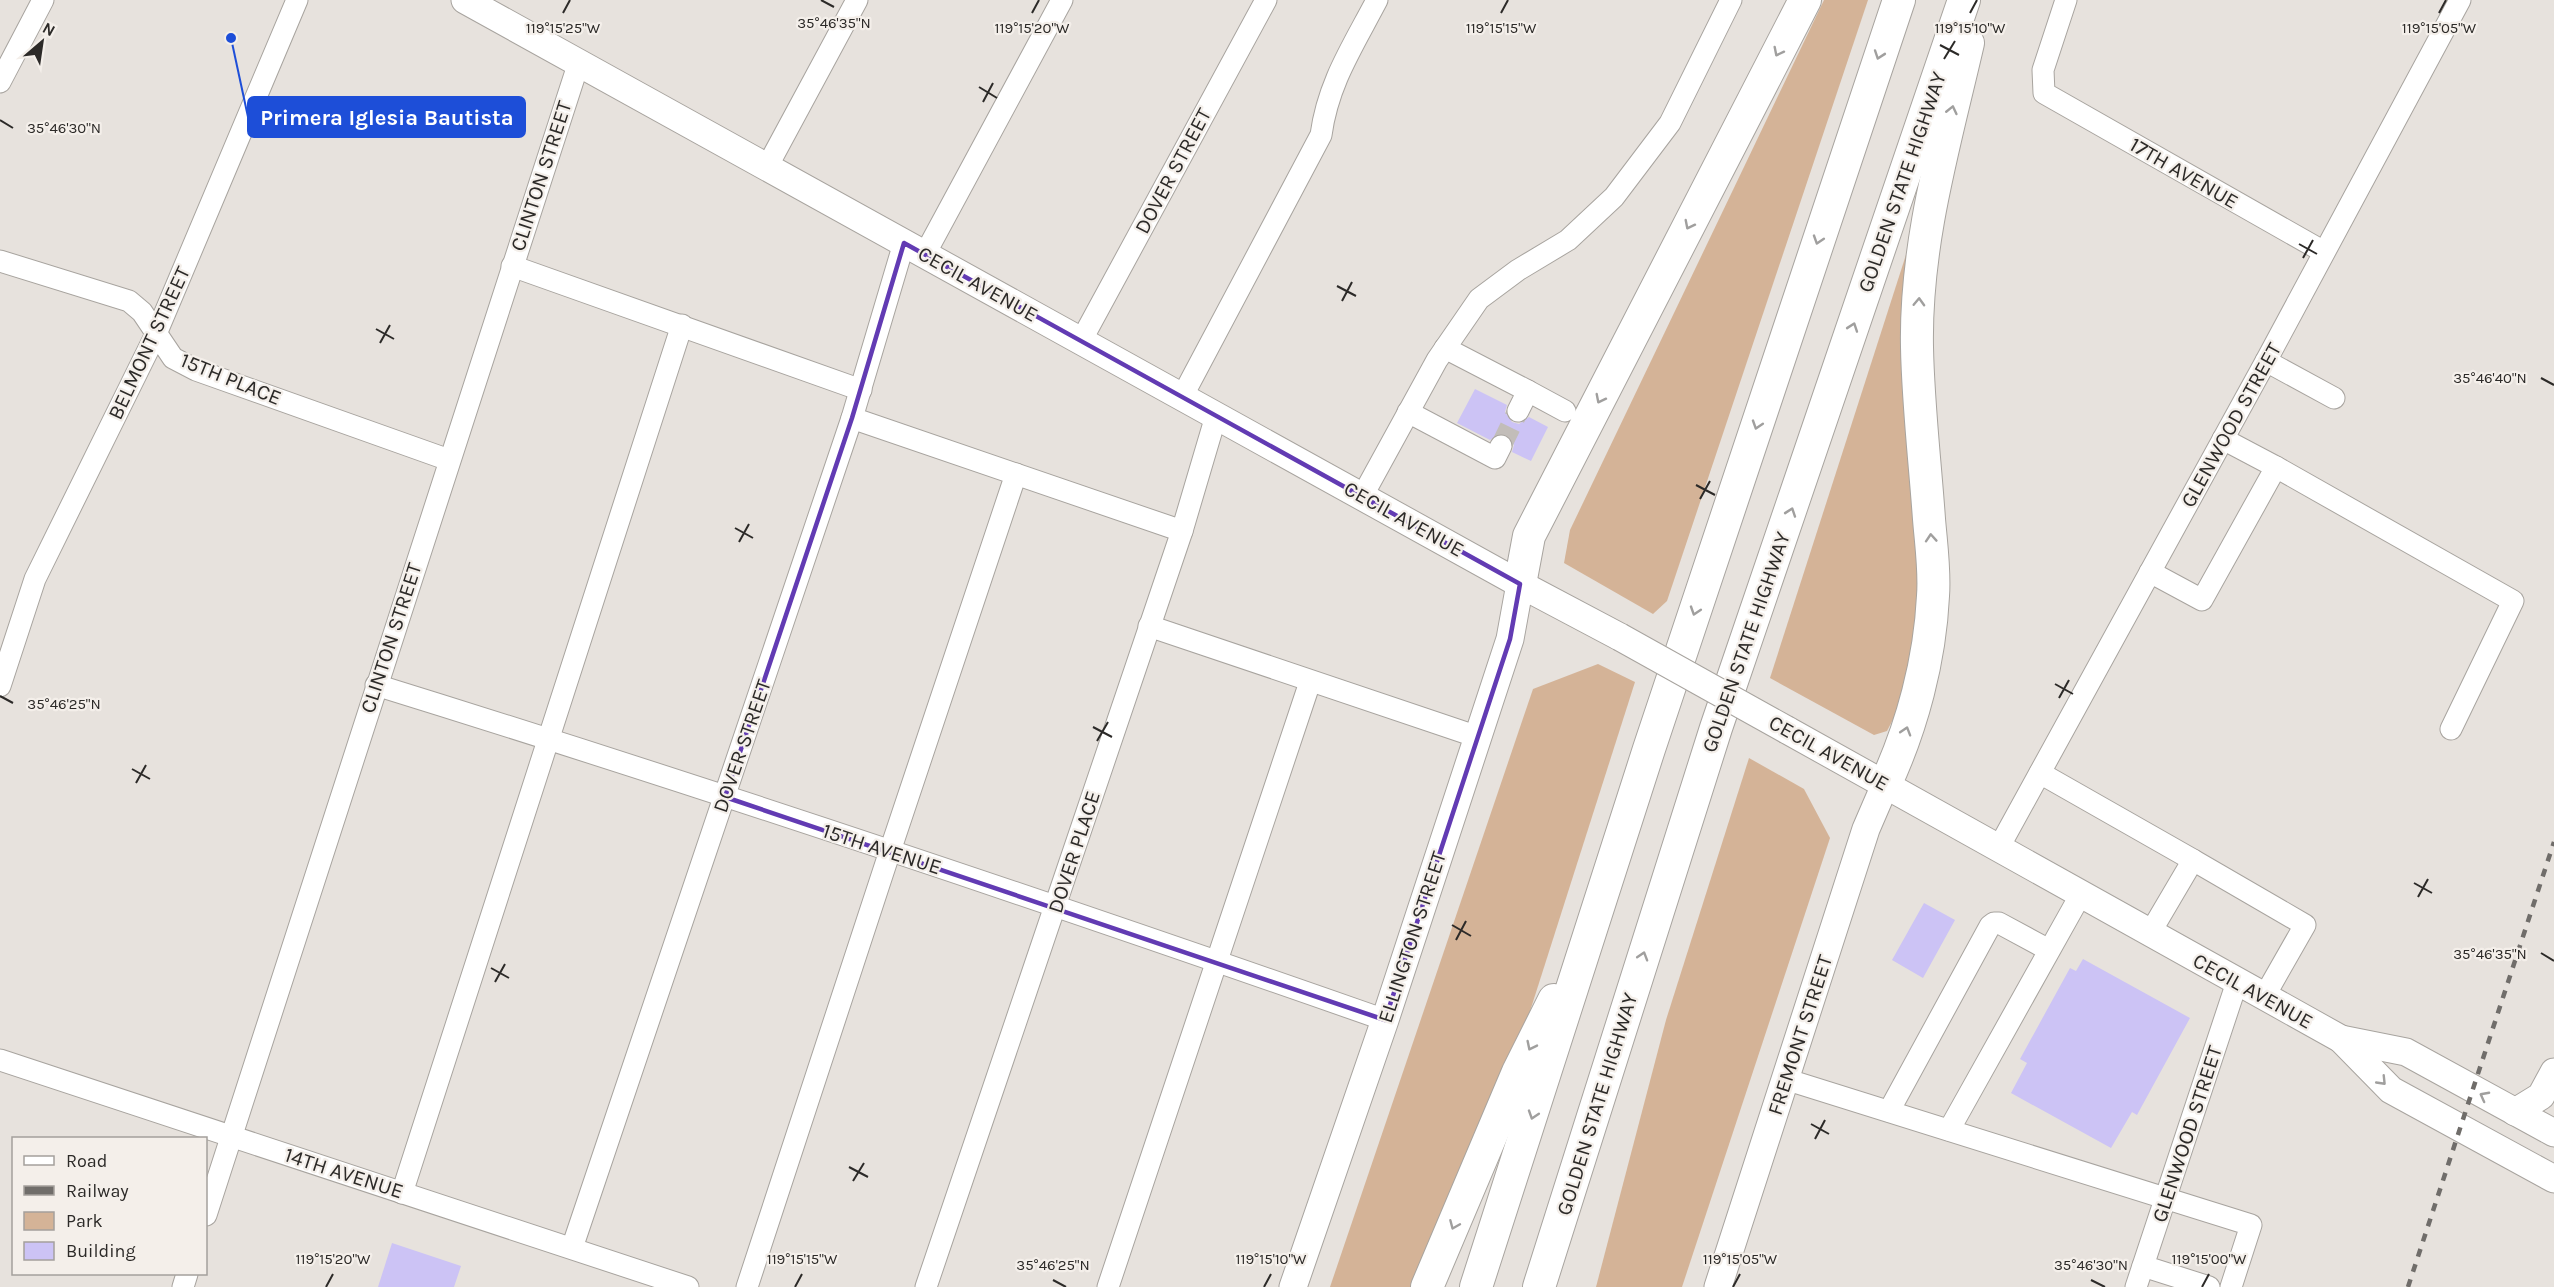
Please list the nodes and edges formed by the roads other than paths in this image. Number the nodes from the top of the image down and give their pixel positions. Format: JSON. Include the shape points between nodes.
{"nodes":[{"id":1,"x":43,"y":0,"type":"edge"},
{"id":2,"x":297,"y":0,"type":"edge"},
{"id":3,"x":465,"y":0,"type":"edge"},
{"id":4,"x":856,"y":0,"type":"edge"},
{"id":5,"x":1062,"y":0,"type":"edge"},
{"id":6,"x":1266,"y":0,"type":"edge"},
{"id":7,"x":1377,"y":0,"type":"edge"},
{"id":8,"x":1731,"y":0,"type":"edge"},
{"id":9,"x":1805,"y":0,"type":"edge"},
{"id":10,"x":1899,"y":0,"type":"edge"},
{"id":11,"x":1964,"y":0,"type":"edge"},
{"id":12,"x":1978,"y":0,"type":"edge"},
{"id":13,"x":2066,"y":0,"type":"edge"},
{"id":14,"x":2460,"y":0,"type":"edge"},
{"id":15,"x":579,"y":62,"type":"junction"},
{"id":16,"x":0,"y":82,"type":"edge"},
{"id":17,"x":767,"y":167,"type":"junction"},
{"id":18,"x":915,"y":248,"type":"junction"},
{"id":19,"x":2324,"y":252,"type":"junction"},
{"id":20,"x":0,"y":261,"type":"edge"},
{"id":21,"x":512,"y":266,"type":"junction"},
{"id":22,"x":682,"y":325,"type":"junction"},
{"id":23,"x":156,"y":333,"type":"junction"},
{"id":24,"x":1081,"y":341,"type":"junction"},
{"id":25,"x":1445,"y":348,"type":"junction"},
{"id":26,"x":2266,"y":361,"type":"junction"},
{"id":27,"x":861,"y":390,"type":"junction"},
{"id":28,"x":1528,"y":391,"type":"junction"},
{"id":29,"x":1182,"y":397,"type":"junction"},
{"id":30,"x":2334,"y":398,"type":"dead end"},
{"id":31,"x":1518,"y":411,"type":"tunnel mouth"},
{"id":32,"x":1565,"y":411,"type":"dead end"},
{"id":33,"x":1408,"y":412,"type":"junction"},
{"id":34,"x":1216,"y":416,"type":"junction"},
{"id":35,"x":852,"y":418,"type":"junction"},
{"id":36,"x":2223,"y":439,"type":"junction"},
{"id":37,"x":1501,"y":446,"type":"dead end"},
{"id":38,"x":449,"y":460,"type":"junction"},
{"id":39,"x":2276,"y":467,"type":"junction"},
{"id":40,"x":1016,"y":474,"type":"junction"},
{"id":41,"x":1363,"y":495,"type":"junction"},
{"id":42,"x":1182,"y":531,"type":"junction"},
{"id":43,"x":2150,"y":572,"type":"junction"},
{"id":44,"x":1520,"y":584,"type":"junction"},
{"id":45,"x":1149,"y":626,"type":"junction"},
{"id":46,"x":1310,"y":682,"type":"junction"},
{"id":47,"x":376,"y":685,"type":"junction"},
{"id":48,"x":0,"y":686,"type":"edge"},
{"id":49,"x":2451,"y":729,"type":"dead end"},
{"id":50,"x":1478,"y":737,"type":"junction"},
{"id":51,"x":548,"y":738,"type":"junction"},
{"id":52,"x":2040,"y":773,"type":"junction"},
{"id":53,"x":1884,"y":785,"type":"junction"},
{"id":54,"x":725,"y":797,"type":"junction"},
{"id":55,"x":1998,"y":849,"type":"junction"},
{"id":56,"x":890,"y":851,"type":"junction"},
{"id":57,"x":2193,"y":860,"type":"junction"},
{"id":58,"x":2081,"y":894,"type":"junction"},
{"id":59,"x":1603,"y":899,"type":"junction"},
{"id":60,"x":1056,"y":907,"type":"junction"},
{"id":61,"x":2150,"y":933,"type":"junction"},
{"id":62,"x":2049,"y":950,"type":"junction"},
{"id":63,"x":1216,"y":961,"type":"junction"},
{"id":64,"x":2237,"y":982,"type":"junction"},
{"id":65,"x":2264,"y":997,"type":"junction"},
{"id":66,"x":1385,"y":1020,"type":"junction"},
{"id":67,"x":2341,"y":1039,"type":"junction"},
{"id":68,"x":0,"y":1060,"type":"edge"},
{"id":69,"x":2554,"y":1072,"type":"edge"},
{"id":70,"x":1785,"y":1079,"type":"junction"},
{"id":71,"x":1889,"y":1112,"type":"junction"},
{"id":72,"x":2515,"y":1112,"type":"junction"},
{"id":73,"x":1949,"y":1130,"type":"junction"},
{"id":74,"x":2554,"y":1133,"type":"edge"},
{"id":75,"x":230,"y":1136,"type":"junction"},
{"id":76,"x":2554,"y":1179,"type":"edge"},
{"id":77,"x":402,"y":1193,"type":"junction"},
{"id":78,"x":2165,"y":1198,"type":"junction"},
{"id":79,"x":207,"y":1212,"type":"edge"},
{"id":80,"x":1563,"y":1212,"type":"junction"},
{"id":81,"x":572,"y":1248,"type":"junction"},
{"id":82,"x":2143,"y":1266,"type":"junction"},
{"id":83,"x":688,"y":1287,"type":"edge"},
{"id":84,"x":747,"y":1287,"type":"edge"},
{"id":85,"x":926,"y":1287,"type":"edge"},
{"id":86,"x":1108,"y":1287,"type":"edge"},
{"id":87,"x":1293,"y":1287,"type":"edge"},
{"id":88,"x":1427,"y":1287,"type":"edge"},
{"id":89,"x":1476,"y":1287,"type":"edge"},
{"id":90,"x":1539,"y":1287,"type":"edge"},
{"id":91,"x":1551,"y":1287,"type":"edge"},
{"id":92,"x":1718,"y":1287,"type":"edge"},
{"id":93,"x":2136,"y":1287,"type":"edge"},
{"id":94,"x":2209,"y":1287,"type":"edge"},
{"id":95,"x":2231,"y":1287,"type":"edge"}],
"edges":[{"from":1,"to":16,"type":"street"},
{"from":2,"to":23,"type":"street","name":"BELMONT STREET"},
{"from":3,"to":15,"type":"main road","name":"CECIL AVENUE"},
{"from":4,"to":17,"type":"street"},
{"from":5,"to":18,"type":"street","name":"DOVER STREET"},
{"from":6,"to":24,"type":"street","name":"DOVER STREET"},
{"from":7,"to":29,"type":"street","via":[[1332,87],[1321,135]]},
{"from":8,"to":25,"type":"street","via":[[1670,123],[1614,197],[1568,240],[1479,299]]},
{"from":9,"to":44,"type":"highway","one_way":true,"via":[[1529,536]]},
{"from":10,"to":59,"type":"highway","one_way":true},
{"from":80,"to":11,"type":"highway","name":"GOLDEN STATE HIGHWAY","one_way":true,"via":[[1716,728]]},
{"from":53,"to":12,"type":"highway","one_way":true,"via":[[1900,752],[1915,701],[1933,596],[1917,347],[1919,285],[1926,222]]},
{"from":13,"to":19,"type":"street","name":"17TH AVENUE","via":[[2043,70],[2044,93]]},
{"from":14,"to":19,"type":"street","name":"GLENWOOD STREET"},
{"from":15,"to":17,"type":"main road","name":"CECIL AVENUE"},
{"from":15,"to":21,"type":"street","name":"CLINTON STREET"},
{"from":17,"to":18,"type":"main road","name":"CECIL AVENUE"},
{"from":18,"to":24,"type":"main road","name":"CECIL AVENUE"},
{"from":18,"to":27,"type":"street","name":"DOVER STREET"},
{"from":19,"to":26,"type":"street","name":"GLENWOOD STREET"},
{"from":20,"to":23,"type":"street","name":"15TH PLACE","via":[[129,301]]},
{"from":21,"to":22,"type":"street"},
{"from":21,"to":38,"type":"street","name":"CLINTON STREET"},
{"from":22,"to":27,"type":"street"},
{"from":22,"to":51,"type":"street"},
{"from":23,"to":38,"type":"street","name":"15TH PLACE","via":[[173,358],[196,370]]},
{"from":23,"to":48,"type":"street","name":"BELMONT STREET","via":[[35,579]]},
{"from":24,"to":29,"type":"main road","name":"CECIL AVENUE"},
{"from":25,"to":28,"type":"street"},
{"from":25,"to":33,"type":"street"},
{"from":26,"to":30,"type":"street"},
{"from":26,"to":36,"type":"street","name":"GLENWOOD STREET"},
{"from":27,"to":35,"type":"street","name":"DOVER STREET"},
{"from":28,"to":31,"type":"street"},
{"from":28,"to":32,"type":"street"},
{"from":29,"to":34,"type":"main road","name":"CECIL AVENUE"},
{"from":33,"to":37,"type":"street","via":[[1495,458]]},
{"from":33,"to":41,"type":"street"},
{"from":34,"to":41,"type":"main road","name":"CECIL AVENUE"},
{"from":34,"to":42,"type":"street","name":"DOVER PLACE"},
{"from":35,"to":40,"type":"street"},
{"from":35,"to":54,"type":"street","name":"DOVER STREET"},
{"from":36,"to":39,"type":"street"},
{"from":36,"to":43,"type":"street","name":"GLENWOOD STREET"},
{"from":38,"to":47,"type":"street","name":"CLINTON STREET"},
{"from":39,"to":43,"type":"street","via":[[2202,600]]},
{"from":39,"to":49,"type":"street","via":[[2513,601]]},
{"from":40,"to":42,"type":"street"},
{"from":40,"to":56,"type":"street"},
{"from":41,"to":44,"type":"main road","name":"CECIL AVENUE"},
{"from":42,"to":45,"type":"street","name":"DOVER PLACE"},
{"from":43,"to":52,"type":"street","name":"GLENWOOD STREET"},
{"from":44,"to":50,"type":"main road","name":"ELLINGTON STREET","via":[[1510,639]]},
{"from":44,"to":53,"type":"main road","name":"CECIL AVENUE","bridge":true},
{"from":45,"to":46,"type":"street"},
{"from":45,"to":60,"type":"street","name":"DOVER PLACE"},
{"from":46,"to":50,"type":"street"},
{"from":46,"to":63,"type":"street"},
{"from":47,"to":51,"type":"street","name":"15TH AVENUE"},
{"from":47,"to":75,"type":"street","name":"CLINTON STREET"},
{"from":50,"to":66,"type":"main road","name":"ELLINGTON STREET"},
{"from":51,"to":54,"type":"street","name":"15TH AVENUE"},
{"from":51,"to":77,"type":"street"},
{"from":52,"to":55,"type":"street","name":"GLENWOOD STREET"},
{"from":52,"to":57,"type":"street"},
{"from":53,"to":55,"type":"main road","name":"CECIL AVENUE"},
{"from":53,"to":70,"type":"main road","name":"FREMONT STREET","via":[[1866,829]]},
{"from":54,"to":56,"type":"street","name":"15TH AVENUE"},
{"from":54,"to":81,"type":"street","name":"DOVER STREET"},
{"from":55,"to":58,"type":"main road","name":"CECIL AVENUE"},
{"from":56,"to":60,"type":"street","name":"15TH AVENUE"},
{"from":56,"to":84,"type":"street"},
{"from":57,"to":61,"type":"street"},
{"from":57,"to":65,"type":"street","via":[[2305,925]]},
{"from":58,"to":61,"type":"main road","name":"CECIL AVENUE"},
{"from":58,"to":62,"type":"street"},
{"from":59,"to":88,"type":"highway","one_way":true,"via":[[1518,1072]]},
{"from":59,"to":89,"type":"highway","one_way":true},
{"from":60,"to":63,"type":"street","name":"15TH AVENUE"},
{"from":60,"to":85,"type":"street","name":"DOVER PLACE"},
{"from":61,"to":64,"type":"main road","name":"CECIL AVENUE"},
{"from":62,"to":71,"type":"street","via":[[1999,923],[1990,926]]},
{"from":62,"to":73,"type":"street"},
{"from":63,"to":66,"type":"street","name":"15TH AVENUE"},
{"from":63,"to":86,"type":"street"},
{"from":64,"to":65,"type":"main road","name":"CECIL AVENUE"},
{"from":64,"to":78,"type":"street","name":"GLENWOOD STREET"},
{"from":65,"to":67,"type":"main road","name":"CECIL AVENUE"},
{"from":66,"to":87,"type":"main road","name":"ELLINGTON STREET"},
{"from":72,"to":67,"type":"main road","name":"CECIL AVENUE","one_way":true,"via":[[2406,1052]]},
{"from":67,"to":76,"type":"main road","name":"CECIL AVENUE","one_way":true,"via":[[2391,1090]]},
{"from":68,"to":75,"type":"street","name":"14TH AVENUE"},
{"from":69,"to":72,"type":"main road","via":[[2541,1096]]},
{"from":70,"to":71,"type":"street"},
{"from":70,"to":92,"type":"main road","name":"FREMONT STREET"},
{"from":71,"to":73,"type":"street"},
{"from":72,"to":74,"type":"main road","name":"CECIL AVENUE"},
{"from":73,"to":78,"type":"street"},
{"from":75,"to":77,"type":"street","name":"14TH AVENUE"},
{"from":75,"to":79,"type":"street","name":"CLINTON STREET"},
{"from":77,"to":81,"type":"street","name":"14TH AVENUE"},
{"from":78,"to":82,"type":"street","name":"GLENWOOD STREET"},
{"from":78,"to":95,"type":"street","via":[[2252,1225]]},
{"from":80,"to":90,"type":"highway","name":"GOLDEN STATE HIGHWAY"},
{"from":80,"to":91,"type":"highway"},
{"from":81,"to":83,"type":"street","name":"14TH AVENUE"},
{"from":82,"to":93,"type":"street","name":"GLENWOOD STREET"},
{"from":82,"to":94,"type":"street"}]}
